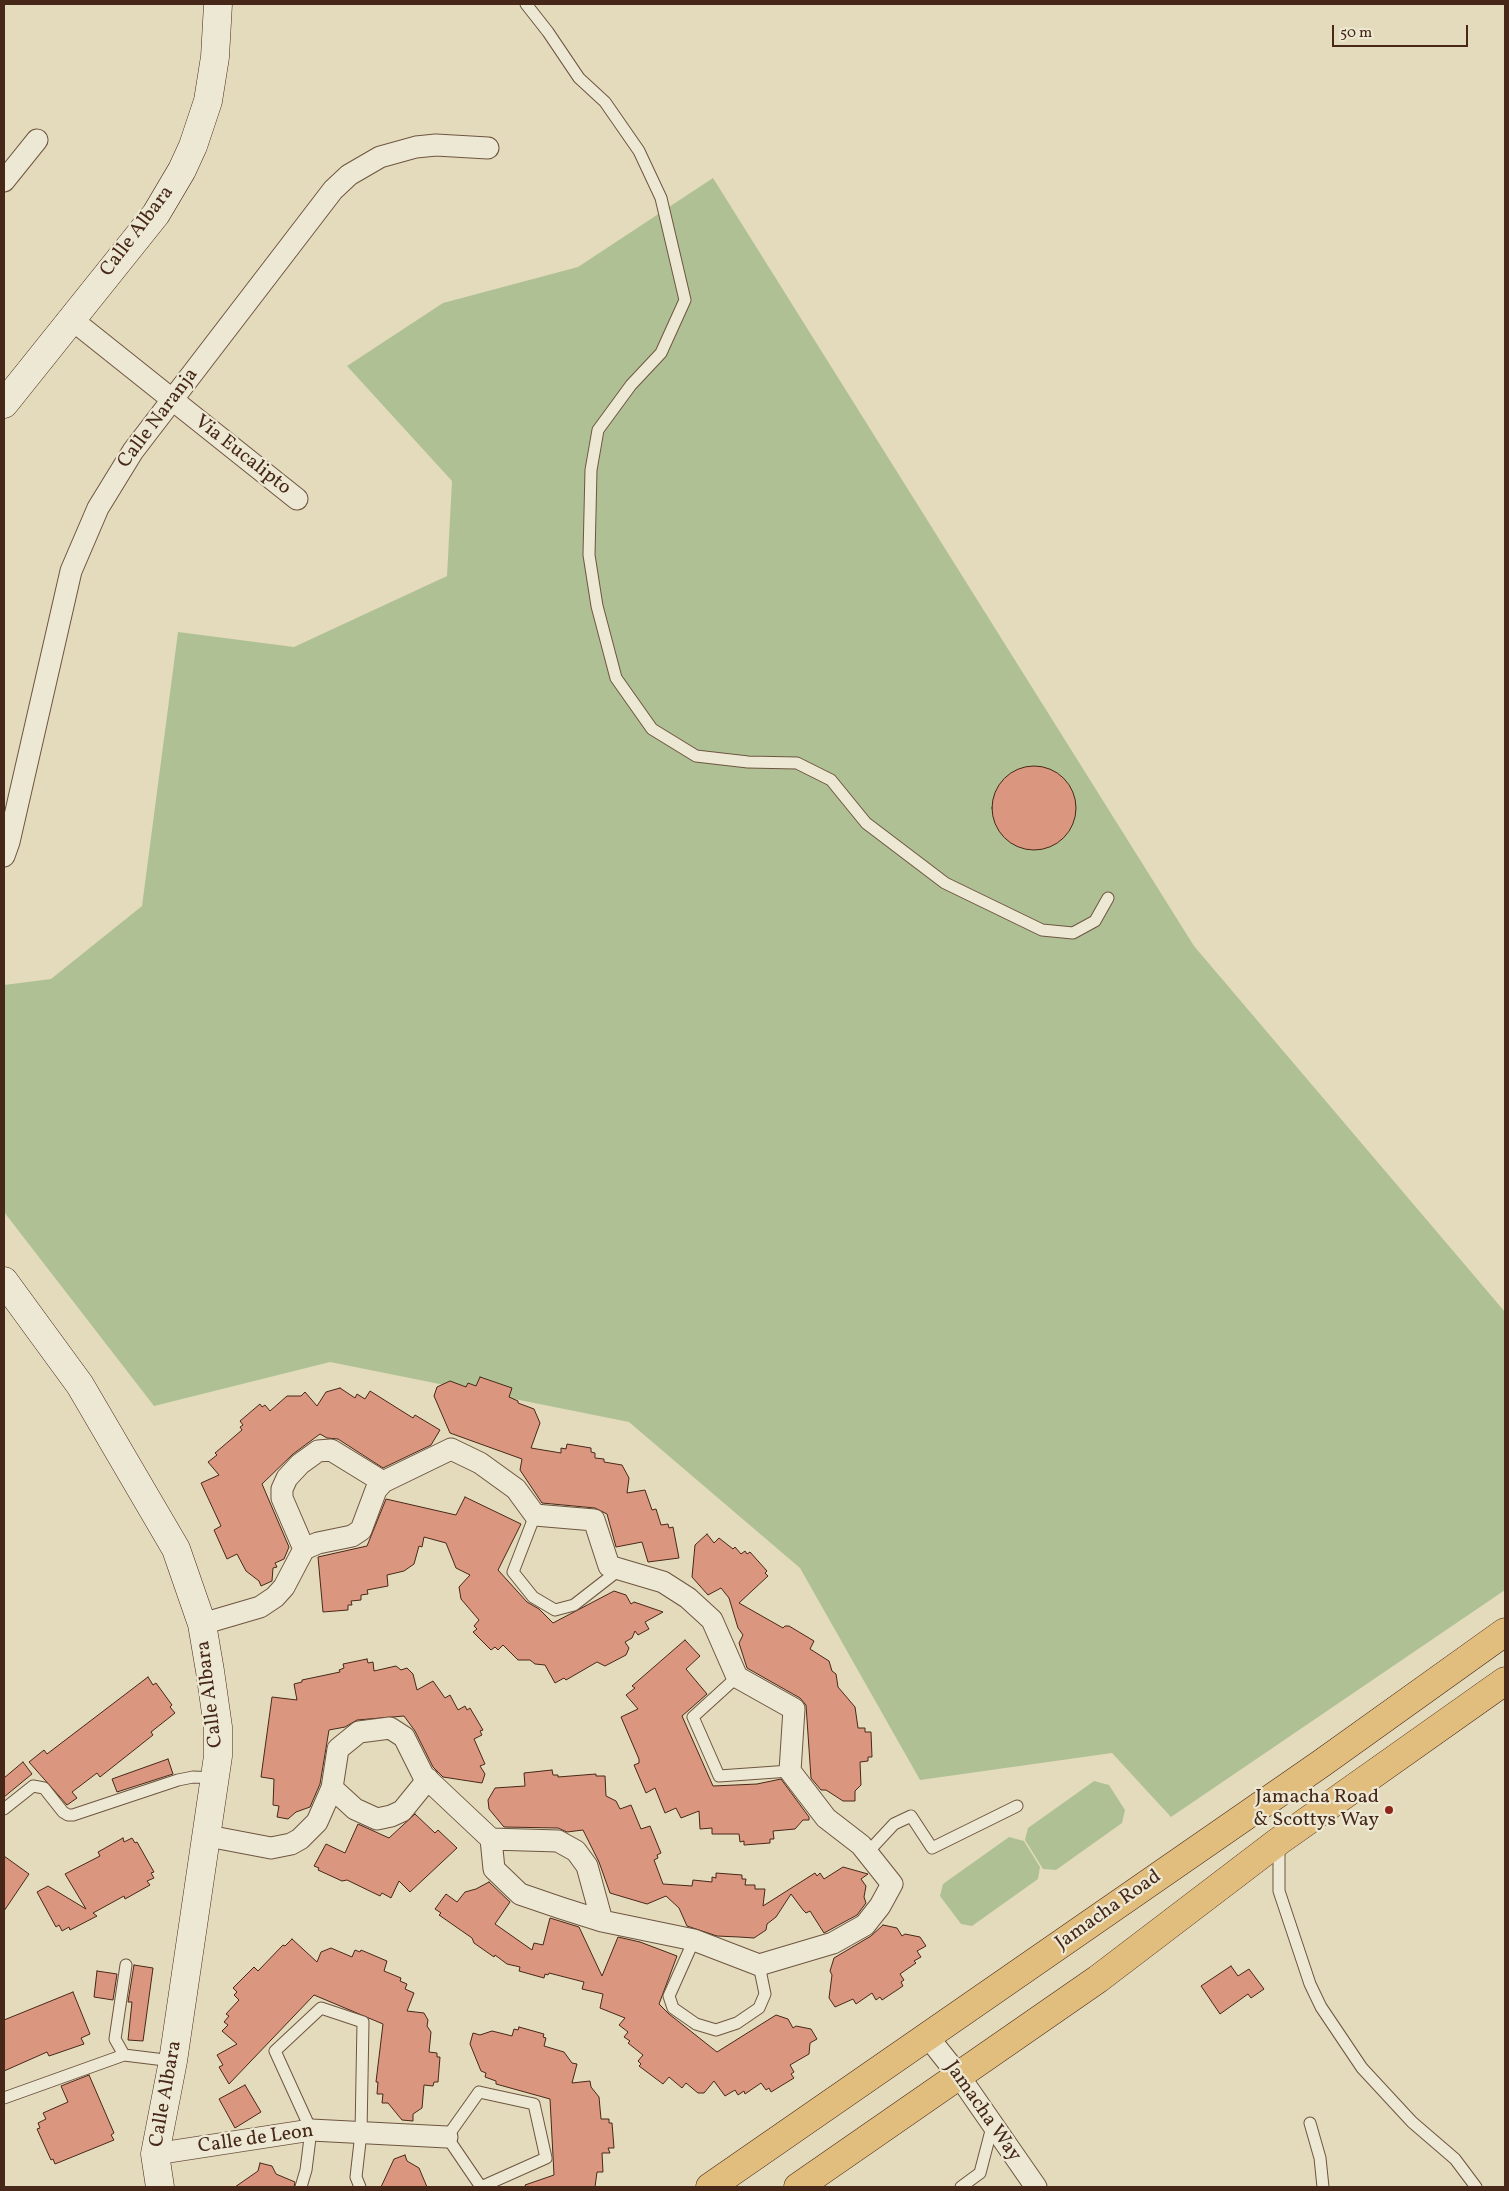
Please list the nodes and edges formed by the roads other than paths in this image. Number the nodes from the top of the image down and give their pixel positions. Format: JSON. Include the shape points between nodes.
{"nodes":[{"id":1,"x":218,"y":4,"type":"edge"},
{"id":2,"x":526,"y":4,"type":"edge"},
{"id":3,"x":37,"y":140,"type":"dead end"},
{"id":4,"x":488,"y":148,"type":"dead end"},
{"id":5,"x":4,"y":181,"type":"edge"},
{"id":6,"x":70,"y":318,"type":"junction"},
{"id":7,"x":172,"y":400,"type":"junction"},
{"id":8,"x":4,"y":404,"type":"edge"},
{"id":9,"x":298,"y":499,"type":"dead end"},
{"id":10,"x":7,"y":849,"type":"edge"},
{"id":11,"x":1108,"y":898,"type":"dead end"},
{"id":12,"x":4,"y":1281,"type":"edge"},
{"id":13,"x":383,"y":1482,"type":"junction"},
{"id":14,"x":535,"y":1515,"type":"junction"},
{"id":15,"x":304,"y":1549,"type":"junction"},
{"id":16,"x":619,"y":1570,"type":"junction"},
{"id":17,"x":202,"y":1624,"type":"junction"},
{"id":18,"x":1505,"y":1632,"type":"edge"},
{"id":19,"x":737,"y":1677,"type":"junction"},
{"id":20,"x":1505,"y":1681,"type":"edge"},
{"id":21,"x":790,"y":1771,"type":"junction"},
{"id":22,"x":215,"y":1778,"type":"junction"},
{"id":23,"x":428,"y":1779,"type":"junction"},
{"id":24,"x":332,"y":1788,"type":"junction"},
{"id":25,"x":1017,"y":1806,"type":"dead end"},
{"id":26,"x":4,"y":1809,"type":"edge"},
{"id":27,"x":1221,"y":1833,"type":"junction"},
{"id":28,"x":208,"y":1836,"type":"junction"},
{"id":29,"x":491,"y":1839,"type":"junction"},
{"id":30,"x":1279,"y":1841,"type":"junction"},
{"id":31,"x":864,"y":1849,"type":"junction"},
{"id":32,"x":602,"y":1921,"type":"junction"},
{"id":33,"x":694,"y":1940,"type":"junction"},
{"id":34,"x":126,"y":1965,"type":"dead end"},
{"id":35,"x":759,"y":1965,"type":"junction"},
{"id":36,"x":928,"y":2037,"type":"junction"},
{"id":37,"x":124,"y":2055,"type":"junction"},
{"id":38,"x":173,"y":2061,"type":"junction"},
{"id":39,"x":959,"y":2076,"type":"junction"},
{"id":40,"x":4,"y":2098,"type":"edge"},
{"id":41,"x":1310,"y":2123,"type":"dead end"},
{"id":42,"x":992,"y":2126,"type":"junction"},
{"id":43,"x":311,"y":2130,"type":"junction"},
{"id":44,"x":361,"y":2133,"type":"junction"},
{"id":45,"x":447,"y":2138,"type":"junction"},
{"id":46,"x":155,"y":2154,"type":"junction"},
{"id":47,"x":965,"y":2186,"type":"edge"},
{"id":48,"x":160,"y":2187,"type":"edge"},
{"id":49,"x":301,"y":2187,"type":"edge"},
{"id":50,"x":360,"y":2187,"type":"edge"},
{"id":51,"x":710,"y":2187,"type":"edge"},
{"id":52,"x":798,"y":2187,"type":"edge"},
{"id":53,"x":1036,"y":2187,"type":"edge"},
{"id":54,"x":1323,"y":2187,"type":"edge"},
{"id":55,"x":1476,"y":2187,"type":"edge"}],
"edges":[{"from":1,"to":6,"type":"street","name":"Calle Albara","via":[[208,101],[182,170],[156,214]]},
{"from":2,"to":11,"type":"lane","via":[[579,78],[606,102],[640,151],[661,198],[685,300],[661,353],[631,385],[598,430],[593,462],[589,555],[597,606],[616,678],[652,729],[696,756],[797,763],[831,780],[866,823],[945,883],[1042,930],[1072,933],[1095,921]]},
{"from":3,"to":5,"type":"street"},
{"from":4,"to":7,"type":"street","name":"Calle Naranja","via":[[416,147],[380,157],[349,175],[333,190]]},
{"from":6,"to":7,"type":"street","name":"Via Eucalipto"},
{"from":6,"to":8,"type":"street","name":"Calle Albara"},
{"from":7,"to":9,"type":"street","name":"Via Eucalipto"},
{"from":7,"to":10,"type":"street","name":"Calle Naranja","via":[[115,478],[98,508],[71,571]]},
{"from":12,"to":17,"type":"street","name":"Calle Albara","via":[[80,1385],[113,1440],[176,1550]]},
{"from":13,"to":14,"type":"street","via":[[452,1450],[480,1463],[516,1489]]},
{"from":13,"to":15,"type":"street","via":[[376,1490],[360,1530],[352,1536],[318,1542]]},
{"from":13,"to":15,"type":"street","via":[[332,1450],[318,1451],[300,1464],[282,1489],[282,1498]]},
{"from":14,"to":16,"type":"street","via":[[594,1520],[609,1566]]},
{"from":14,"to":16,"type":"lane","via":[[513,1572],[533,1597],[555,1610],[574,1605]]},
{"from":15,"to":17,"type":"street","via":[[284,1587],[275,1597],[260,1607]]},
{"from":16,"to":19,"type":"street","via":[[663,1582],[688,1598],[712,1620]]},
{"from":17,"to":22,"type":"street","name":"Calle Albara","via":[[218,1727]]},
{"from":18,"to":27,"type":"main road","name":"Jamacha Road"},
{"from":19,"to":21,"type":"street","via":[[794,1709]]},
{"from":19,"to":21,"type":"lane","via":[[693,1718],[719,1776]]},
{"from":20,"to":30,"type":"main road"},
{"from":21,"to":31,"type":"street","via":[[826,1818]]},
{"from":22,"to":26,"type":"lane","via":[[178,1780],[73,1815],[64,1812],[44,1788],[33,1786]]},
{"from":22,"to":28,"type":"street","name":"Calle Albara"},
{"from":23,"to":24,"type":"street","via":[[402,1811],[377,1819],[355,1809]]},
{"from":23,"to":24,"type":"street","via":[[404,1737],[390,1728],[368,1730],[352,1736],[338,1749]]},
{"from":23,"to":29,"type":"street"},
{"from":24,"to":28,"type":"street","via":[[310,1832],[291,1844],[271,1848]]},
{"from":25,"to":31,"type":"lane","via":[[932,1848],[911,1816],[894,1824]]},
{"from":27,"to":30,"type":"main road"},
{"from":27,"to":36,"type":"main road","name":"Jamacha Road"},
{"from":28,"to":38,"type":"street","name":"Calle Albara"},
{"from":29,"to":32,"type":"street","via":[[494,1869],[520,1894]]},
{"from":29,"to":32,"type":"street","via":[[558,1841],[576,1852],[587,1866]]},
{"from":30,"to":39,"type":"main road","via":[[1098,1979]]},
{"from":30,"to":55,"type":"lane","via":[[1279,1891],[1310,1984],[1321,2007],[1362,2068],[1412,2122],[1455,2159]]},
{"from":31,"to":35,"type":"street","via":[[892,1884],[865,1925],[833,1943]]},
{"from":32,"to":33,"type":"street"},
{"from":33,"to":35,"type":"street"},
{"from":33,"to":35,"type":"lane","via":[[669,1996],[674,2008],[696,2024],[716,2030],[737,2023],[759,2008],[765,1994]]},
{"from":34,"to":37,"type":"lane","via":[[115,2039]]},
{"from":36,"to":39,"type":"street","name":"Jamacha Way"},
{"from":36,"to":51,"type":"main road","name":"Jamacha Road"},
{"from":37,"to":38,"type":"lane"},
{"from":37,"to":40,"type":"lane"},
{"from":38,"to":46,"type":"street","name":"Calle Albara"},
{"from":39,"to":42,"type":"street","name":"Jamacha Way"},
{"from":39,"to":52,"type":"main road"},
{"from":41,"to":54,"type":"lane","via":[[1320,2158]]},
{"from":42,"to":47,"type":"lane","via":[[980,2173]]},
{"from":42,"to":53,"type":"street","name":"Jamacha Way"},
{"from":43,"to":44,"type":"street","name":"Calle de Leon"},
{"from":43,"to":44,"type":"lane","via":[[275,2051],[322,2008],[363,2022]]},
{"from":43,"to":46,"type":"street","name":"Calle de Leon"},
{"from":43,"to":49,"type":"lane"},
{"from":44,"to":45,"type":"street","name":"Calle de Leon"},
{"from":44,"to":50,"type":"lane","via":[[356,2177]]},
{"from":45,"to":45,"type":"lane","via":[[481,2187],[546,2158],[534,2104],[479,2092]]},
{"from":46,"to":48,"type":"street","name":"Calle Albara"}]}
